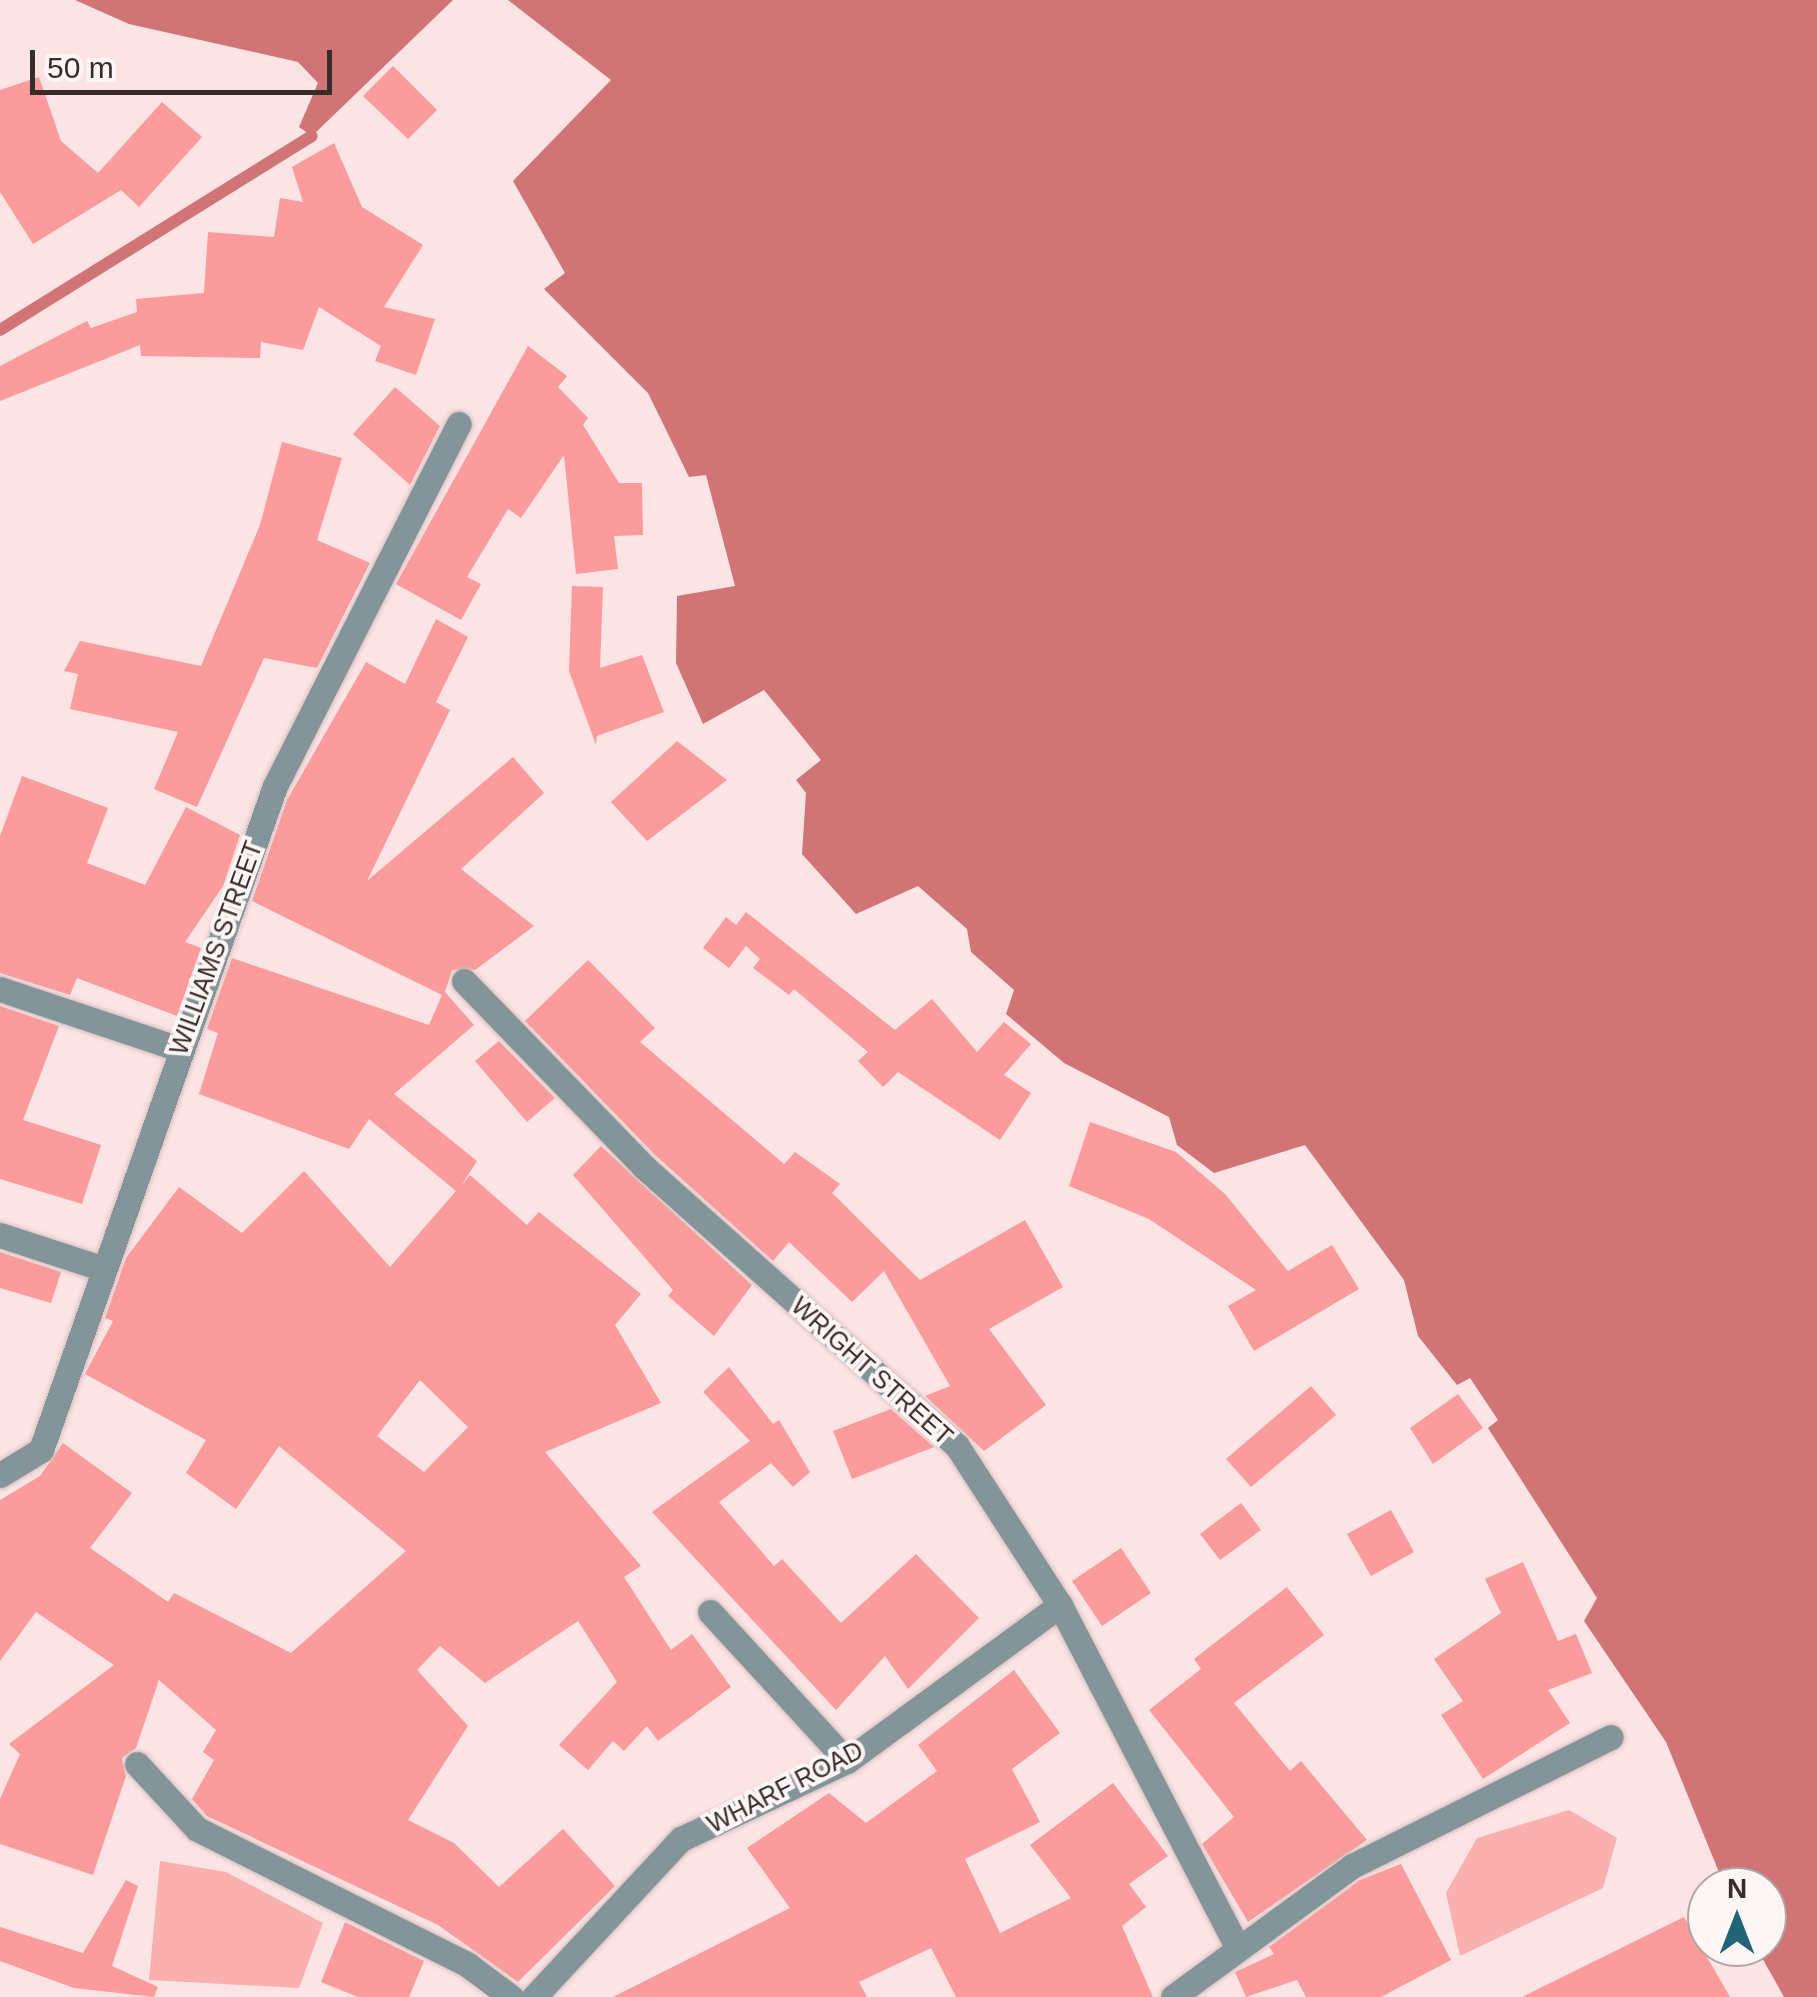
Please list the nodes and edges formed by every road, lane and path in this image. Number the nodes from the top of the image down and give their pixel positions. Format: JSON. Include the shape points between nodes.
{"nodes":[{"id":1,"x":459,"y":424,"type":"dead end"},
{"id":2,"x":464,"y":981,"type":"dead end"},
{"id":3,"x":0,"y":990,"type":"edge"},
{"id":4,"x":179,"y":1049,"type":"junction"},
{"id":5,"x":0,"y":1236,"type":"edge"},
{"id":6,"x":104,"y":1269,"type":"junction"},
{"id":7,"x":0,"y":1474,"type":"edge"},
{"id":8,"x":1060,"y":1606,"type":"junction"},
{"id":9,"x":710,"y":1612,"type":"dead end"},
{"id":10,"x":1611,"y":1736,"type":"dead end"},
{"id":11,"x":847,"y":1761,"type":"junction"},
{"id":12,"x":137,"y":1764,"type":"dead end"},
{"id":13,"x":1236,"y":1945,"type":"junction"},
{"id":14,"x":511,"y":1997,"type":"edge"},
{"id":15,"x":534,"y":1997,"type":"edge"},
{"id":16,"x":1173,"y":1997,"type":"edge"}],
"edges":[{"from":1,"to":4,"type":"street","name":"WILLIAMS STREET","via":[[275,786]]},
{"from":2,"to":8,"type":"street","name":"WRIGHT STREET","via":[[644,1168],[957,1446]]},
{"from":3,"to":4,"type":"street"},
{"from":4,"to":6,"type":"street","name":"WILLIAMS STREET"},
{"from":5,"to":6,"type":"street"},
{"from":6,"to":7,"type":"street","name":"WILLIAMS STREET","via":[[41,1450]]},
{"from":8,"to":11,"type":"street","name":"WHARF ROAD"},
{"from":8,"to":13,"type":"street","name":"WRIGHT STREET"},
{"from":9,"to":11,"type":"street"},
{"from":10,"to":13,"type":"street","via":[[1352,1866]]},
{"from":11,"to":15,"type":"street","name":"WHARF ROAD","via":[[680,1839]]},
{"from":12,"to":14,"type":"street","via":[[197,1829],[468,1965]]},
{"from":13,"to":16,"type":"street"}]}
